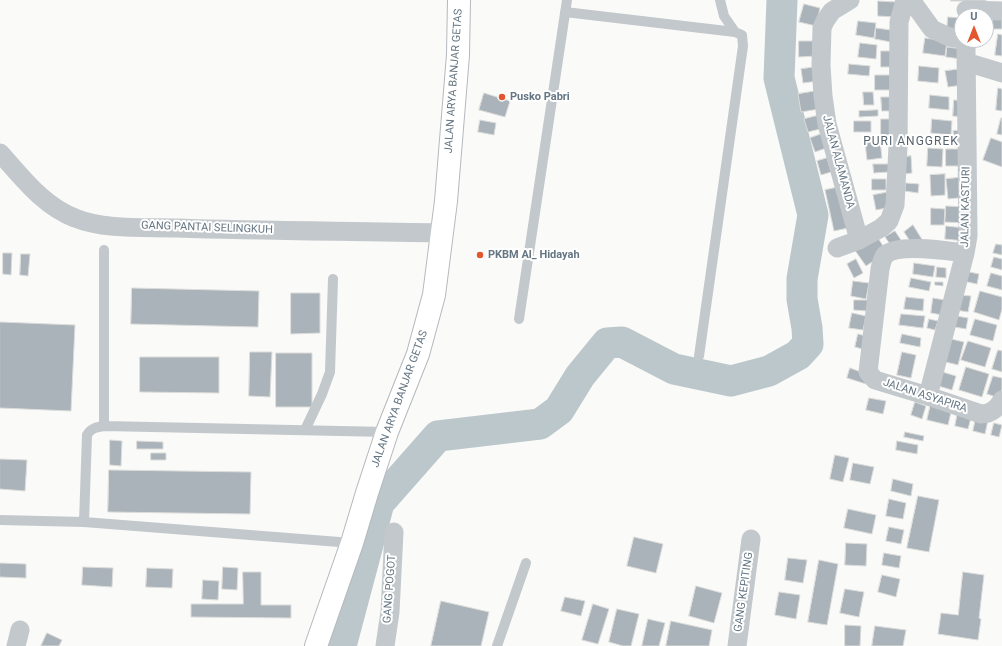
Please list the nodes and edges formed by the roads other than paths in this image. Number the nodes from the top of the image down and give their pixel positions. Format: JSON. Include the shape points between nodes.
{"nodes":[{"id":1,"x":459,"y":0,"type":"edge"},
{"id":2,"x":567,"y":0,"type":"edge"},
{"id":3,"x":720,"y":0,"type":"edge"},
{"id":4,"x":850,"y":0,"type":"edge"},
{"id":5,"x":905,"y":0,"type":"edge"},
{"id":6,"x":911,"y":0,"type":"edge"},
{"id":7,"x":565,"y":12,"type":"junction"},
{"id":8,"x":735,"y":32,"type":"junction"},
{"id":9,"x":954,"y":38,"type":"edge"},
{"id":10,"x":966,"y":48,"type":"edge"},
{"id":11,"x":966,"y":62,"type":"junction"},
{"id":12,"x":1002,"y":72,"type":"edge"},
{"id":13,"x":0,"y":153,"type":"edge"},
{"id":14,"x":441,"y":233,"type":"junction"},
{"id":15,"x":859,"y":240,"type":"junction"},
{"id":16,"x":837,"y":248,"type":"dead end"},
{"id":17,"x":104,"y":250,"type":"dead end"},
{"id":18,"x":965,"y":253,"type":"junction"},
{"id":19,"x":333,"y":279,"type":"dead end"},
{"id":20,"x":519,"y":319,"type":"dead end"},
{"id":21,"x":699,"y":356,"type":"dead end"},
{"id":22,"x":928,"y":396,"type":"junction"},
{"id":23,"x":997,"y":406,"type":"edge"},
{"id":24,"x":104,"y":426,"type":"junction"},
{"id":25,"x":305,"y":430,"type":"junction"},
{"id":26,"x":388,"y":432,"type":"junction"},
{"id":27,"x":0,"y":520,"type":"edge"},
{"id":28,"x":84,"y":522,"type":"junction"},
{"id":29,"x":394,"y":532,"type":"dead end"},
{"id":30,"x":751,"y":539,"type":"dead end"},
{"id":31,"x":352,"y":543,"type":"junction"},
{"id":32,"x":526,"y":563,"type":"dead end"},
{"id":33,"x":316,"y":646,"type":"edge"},
{"id":34,"x":386,"y":646,"type":"edge"},
{"id":35,"x":497,"y":646,"type":"edge"},
{"id":36,"x":737,"y":646,"type":"edge"}],
"edges":[{"from":1,"to":14,"type":"highway","name":"JALAN ARYA BANJAR GETAS","via":[[458,55]]},
{"from":2,"to":7,"type":"lane"},
{"from":3,"to":8,"type":"lane","via":[[724,16]]},
{"from":4,"to":15,"type":"street","name":"JALAN ALAMANDA","via":[[832,11],[825,20],[822,28],[821,65],[827,124]]},
{"from":5,"to":15,"type":"street","via":[[900,22],[896,206],[885,225]]},
{"from":6,"to":9,"type":"street","via":[[932,29]]},
{"from":7,"to":8,"type":"lane"},
{"from":7,"to":20,"type":"lane"},
{"from":8,"to":21,"type":"lane","via":[[742,35],[743,39]]},
{"from":10,"to":11,"type":"street","name":"JALAN KASTURI"},
{"from":11,"to":12,"type":"street"},
{"from":11,"to":18,"type":"street","name":"JALAN KASTURI","via":[[968,236]]},
{"from":13,"to":14,"type":"street","name":"GANG PANTAI SELINGKUH","via":[[51,205],[74,218],[100,225]]},
{"from":14,"to":26,"type":"highway","name":"JALAN ARYA BANJAR GETAS","via":[[434,295],[427,325]]},
{"from":15,"to":16,"type":"street"},
{"from":17,"to":24,"type":"lane"},
{"from":18,"to":22,"type":"street","name":"JALAN KASTURI"},
{"from":18,"to":22,"type":"street","name":"JALAN ASYAPIRA","via":[[900,249],[887,254],[880,269],[868,372],[875,380]]},
{"from":19,"to":25,"type":"lane","via":[[330,372]]},
{"from":22,"to":23,"type":"street","name":"JALAN ASYAPIRA","via":[[980,414],[987,414]]},
{"from":24,"to":25,"type":"lane"},
{"from":24,"to":28,"type":"lane","via":[[94,428],[87,435]]},
{"from":25,"to":26,"type":"lane"},
{"from":26,"to":31,"type":"highway","name":"JALAN ARYA BANJAR GETAS"},
{"from":27,"to":28,"type":"lane"},
{"from":28,"to":31,"type":"lane"},
{"from":29,"to":34,"type":"street","name":"GANG POGOT"},
{"from":30,"to":36,"type":"street","name":"GANG KEPITING"},
{"from":31,"to":33,"type":"highway","name":"JALAN ARYA BANJAR GETAS"},
{"from":32,"to":35,"type":"lane"}]}
